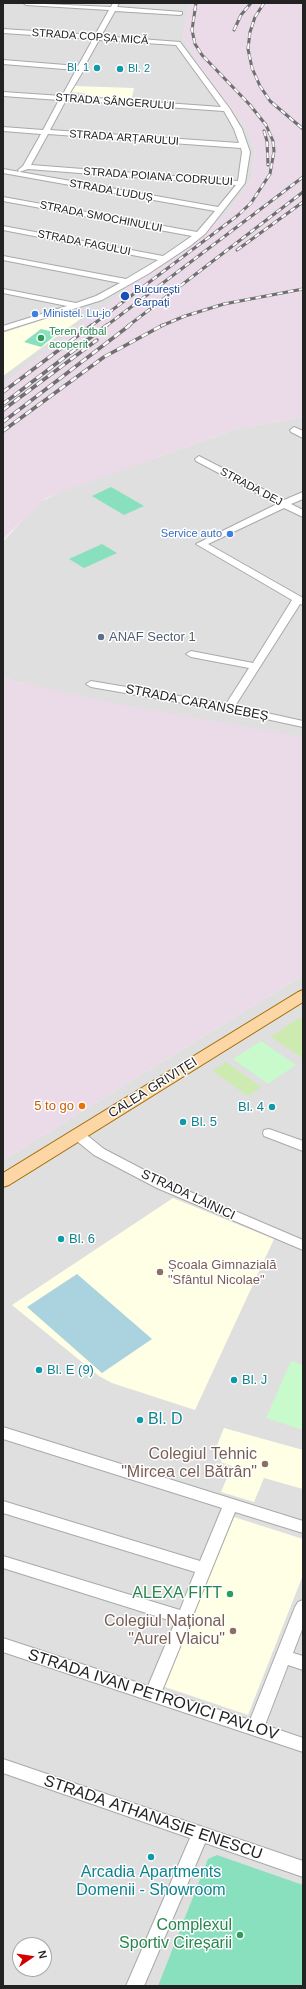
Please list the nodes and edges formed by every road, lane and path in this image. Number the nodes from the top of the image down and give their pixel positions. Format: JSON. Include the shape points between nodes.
{"nodes":[{"id":1,"x":26,"y":3,"type":"edge"},
{"id":2,"x":115,"y":6,"type":"edge"},
{"id":3,"x":180,"y":13,"type":"dead end"},
{"id":4,"x":3,"y":31,"type":"edge"},
{"id":5,"x":97,"y":38,"type":"junction"},
{"id":6,"x":3,"y":62,"type":"edge"},
{"id":7,"x":82,"y":68,"type":"junction"},
{"id":8,"x":3,"y":94,"type":"edge"},
{"id":9,"x":64,"y":98,"type":"junction"},
{"id":10,"x":227,"y":110,"type":"junction"},
{"id":11,"x":3,"y":129,"type":"edge"},
{"id":12,"x":46,"y":132,"type":"junction"},
{"id":13,"x":245,"y":146,"type":"junction"},
{"id":14,"x":26,"y":167,"type":"junction"},
{"id":15,"x":3,"y":171,"type":"edge"},
{"id":16,"x":17,"y":174,"type":"junction"},
{"id":17,"x":241,"y":183,"type":"junction"},
{"id":18,"x":3,"y":199,"type":"edge"},
{"id":19,"x":220,"y":210,"type":"junction"},
{"id":20,"x":3,"y":228,"type":"edge"},
{"id":21,"x":198,"y":235,"type":"junction"},
{"id":22,"x":3,"y":258,"type":"edge"},
{"id":23,"x":165,"y":259,"type":"junction"},
{"id":24,"x":128,"y":282,"type":"junction"},
{"id":25,"x":3,"y":291,"type":"edge"},
{"id":26,"x":78,"y":306,"type":"junction"},
{"id":27,"x":5,"y":328,"type":"edge"},
{"id":28,"x":294,"y":430,"type":"dead end"},
{"id":29,"x":303,"y":435,"type":"edge"},
{"id":30,"x":199,"y":460,"type":"dead end"},
{"id":31,"x":303,"y":495,"type":"edge"},
{"id":32,"x":284,"y":504,"type":"junction"},
{"id":33,"x":303,"y":514,"type":"edge"},
{"id":34,"x":300,"y":600,"type":"edge"},
{"id":35,"x":191,"y":654,"type":"dead end"},
{"id":36,"x":255,"y":666,"type":"junction"},
{"id":37,"x":91,"y":684,"type":"dead end"},
{"id":38,"x":229,"y":708,"type":"junction"},
{"id":39,"x":303,"y":724,"type":"edge"},
{"id":40,"x":303,"y":995,"type":"edge"},
{"id":41,"x":269,"y":1133,"type":"dead end"},
{"id":42,"x":78,"y":1135,"type":"junction"},
{"id":43,"x":303,"y":1146,"type":"edge"},
{"id":44,"x":3,"y":1181,"type":"edge"},
{"id":45,"x":303,"y":1245,"type":"edge"},
{"id":46,"x":3,"y":1433,"type":"edge"},
{"id":47,"x":231,"y":1504,"type":"junction"},
{"id":48,"x":3,"y":1507,"type":"edge"},
{"id":49,"x":303,"y":1527,"type":"edge"},
{"id":50,"x":3,"y":1562,"type":"edge"},
{"id":51,"x":205,"y":1569,"type":"junction"},
{"id":52,"x":303,"y":1607,"type":"edge"},
{"id":53,"x":184,"y":1618,"type":"junction"},
{"id":54,"x":3,"y":1645,"type":"edge"},
{"id":55,"x":283,"y":1657,"type":"junction"},
{"id":56,"x":303,"y":1664,"type":"edge"},
{"id":57,"x":153,"y":1694,"type":"junction"},
{"id":58,"x":255,"y":1729,"type":"junction"},
{"id":59,"x":303,"y":1745,"type":"edge"},
{"id":60,"x":3,"y":1766,"type":"edge"},
{"id":61,"x":200,"y":1835,"type":"junction"},
{"id":62,"x":303,"y":1869,"type":"edge"},
{"id":63,"x":135,"y":1986,"type":"edge"}],
"edges":[{"from":1,"to":2,"type":"street"},
{"from":2,"to":3,"type":"street"},
{"from":2,"to":5,"type":"street"},
{"from":4,"to":5,"type":"street","name":"STRADA COPȘA MICĂ"},
{"from":5,"to":7,"type":"street"},
{"from":5,"to":10,"type":"street","name":"STRADA COPȘA MICĂ","via":[[178,43]]},
{"from":6,"to":7,"type":"street"},
{"from":7,"to":9,"type":"street"},
{"from":8,"to":9,"type":"street","name":"STRADA SÂNGERULUI"},
{"from":9,"to":10,"type":"street","name":"STRADA SÂNGERULUI"},
{"from":9,"to":12,"type":"street"},
{"from":10,"to":13,"type":"street"},
{"from":11,"to":12,"type":"street","name":"STRADA ARȚARULUI"},
{"from":12,"to":13,"type":"street","name":"STRADA ARȚARULUI"},
{"from":12,"to":14,"type":"street"},
{"from":13,"to":17,"type":"street","via":[[246,160]]},
{"from":14,"to":16,"type":"street"},
{"from":14,"to":17,"type":"street","name":"STRADA POIANA CODRULUI"},
{"from":15,"to":16,"type":"street","name":"STRADA LUDUȘ"},
{"from":16,"to":19,"type":"street","name":"STRADA LUDUȘ"},
{"from":17,"to":19,"type":"street"},
{"from":18,"to":21,"type":"street","name":"STRADA SMOCHINULUI"},
{"from":19,"to":21,"type":"street"},
{"from":20,"to":23,"type":"street","name":"STRADA FAGULUI"},
{"from":21,"to":23,"type":"street"},
{"from":22,"to":24,"type":"street"},
{"from":23,"to":24,"type":"street"},
{"from":24,"to":26,"type":"street"},
{"from":25,"to":26,"type":"street"},
{"from":26,"to":27,"type":"street"},
{"from":28,"to":29,"type":"street"},
{"from":30,"to":32,"type":"street","name":"STRADA DEJ"},
{"from":31,"to":32,"type":"street"},
{"from":32,"to":33,"type":"street","name":"STRADA DEJ"},
{"from":32,"to":34,"type":"street","via":[[201,544]]},
{"from":34,"to":36,"type":"street"},
{"from":35,"to":36,"type":"street"},
{"from":36,"to":38,"type":"street"},
{"from":37,"to":38,"type":"street","name":"STRADA CARANSEBEȘ"},
{"from":38,"to":39,"type":"street","name":"STRADA CARANSEBEȘ"},
{"from":40,"to":42,"type":"main road","name":"CALEA GRIVIȚEI"},
{"from":41,"to":43,"type":"street"},
{"from":42,"to":44,"type":"main road","name":"CALEA GRIVIȚEI"},
{"from":42,"to":45,"type":"street","name":"STRADA LAINICI","via":[[99,1152],[162,1185]]},
{"from":46,"to":47,"type":"street"},
{"from":47,"to":49,"type":"street"},
{"from":47,"to":51,"type":"street"},
{"from":48,"to":51,"type":"street"},
{"from":50,"to":53,"type":"street"},
{"from":51,"to":53,"type":"street"},
{"from":52,"to":55,"type":"street"},
{"from":53,"to":57,"type":"street"},
{"from":54,"to":57,"type":"street","name":"STRADA IVAN PETROVICI PAVLOV"},
{"from":55,"to":56,"type":"street"},
{"from":55,"to":58,"type":"street"},
{"from":57,"to":58,"type":"street","name":"STRADA IVAN PETROVICI PAVLOV"},
{"from":58,"to":59,"type":"street","name":"STRADA IVAN PETROVICI PAVLOV"},
{"from":60,"to":61,"type":"street","name":"STRADA ATHANASIE ENESCU"},
{"from":61,"to":62,"type":"street","name":"STRADA ATHANASIE ENESCU"},
{"from":61,"to":63,"type":"street"}]}
